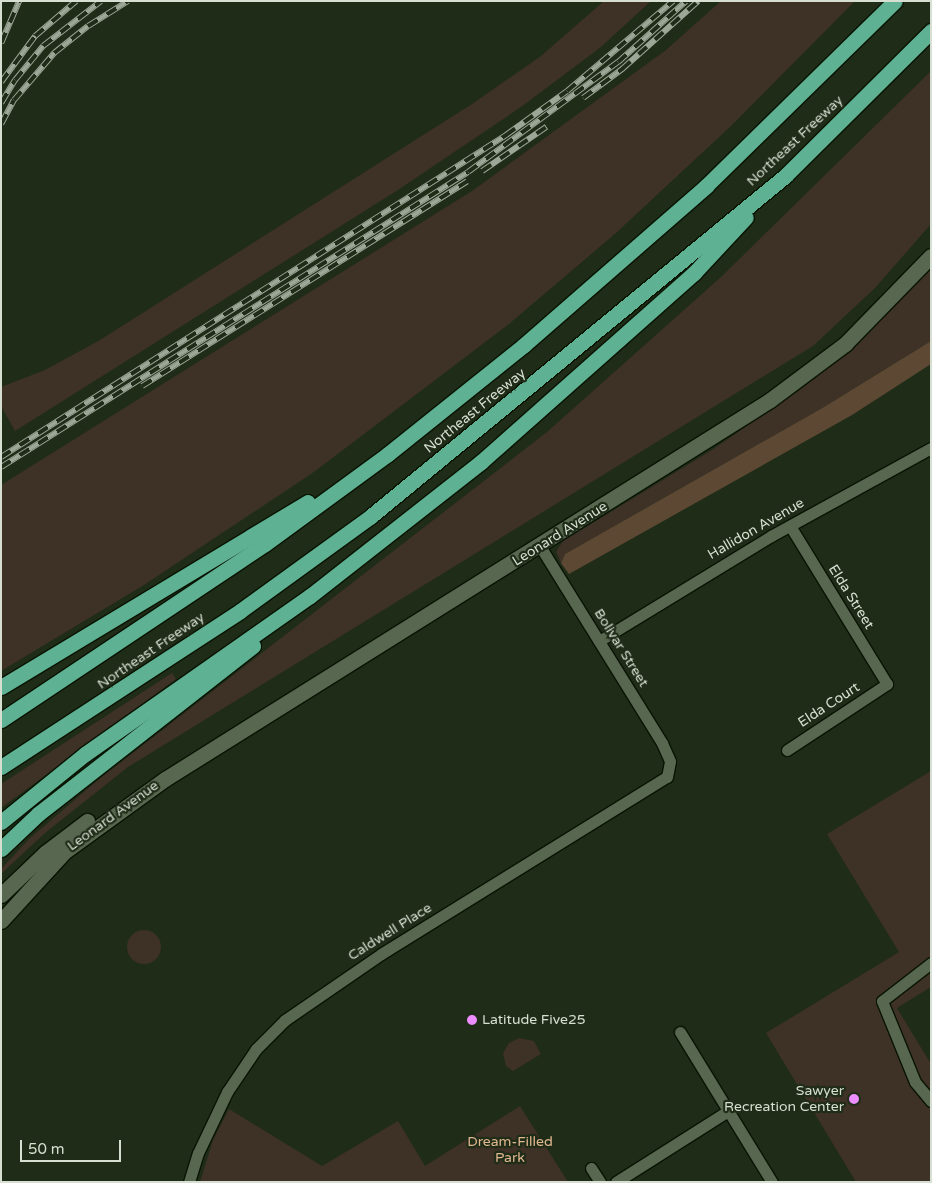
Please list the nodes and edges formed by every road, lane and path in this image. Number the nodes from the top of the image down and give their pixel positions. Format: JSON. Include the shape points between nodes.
{"nodes":[{"id":1,"x":895,"y":1,"type":"edge"},
{"id":2,"x":931,"y":31,"type":"edge"},
{"id":3,"x":785,"y":176,"type":"junction"},
{"id":4,"x":931,"y":256,"type":"edge"},
{"id":5,"x":931,"y":448,"type":"edge"},
{"id":6,"x":388,"y":454,"type":"junction"},
{"id":7,"x":790,"y":526,"type":"junction"},
{"id":8,"x":540,"y":546,"type":"junction"},
{"id":9,"x":310,"y":596,"type":"junction"},
{"id":10,"x":600,"y":641,"type":"junction"},
{"id":11,"x":887,"y":684,"type":"joint"},
{"id":12,"x":1,"y":687,"type":"edge"},
{"id":13,"x":1,"y":720,"type":"edge"},
{"id":14,"x":787,"y":750,"type":"dead end"},
{"id":15,"x":1,"y":767,"type":"edge"},
{"id":16,"x":670,"y":768,"type":"joint"},
{"id":17,"x":165,"y":779,"type":"junction"},
{"id":18,"x":1,"y":822,"type":"edge"},
{"id":19,"x":1,"y":849,"type":"edge"},
{"id":20,"x":1,"y":895,"type":"edge"},
{"id":21,"x":1,"y":921,"type":"edge"},
{"id":22,"x":931,"y":963,"type":"edge"},
{"id":23,"x":680,"y":1032,"type":"dead end"},
{"id":24,"x":931,"y":1101,"type":"edge"},
{"id":25,"x":728,"y":1111,"type":"junction"},
{"id":26,"x":591,"y":1168,"type":"dead end"},
{"id":27,"x":189,"y":1182,"type":"edge"},
{"id":28,"x":600,"y":1182,"type":"edge"},
{"id":29,"x":616,"y":1182,"type":"edge"},
{"id":30,"x":772,"y":1182,"type":"edge"}],
"edges":[{"from":1,"to":6,"type":"highway","name":"Northeast Freeway","via":[[699,192],[524,345]]},
{"from":2,"to":3,"type":"highway","name":"Northeast Freeway"},
{"from":3,"to":9,"type":"highway","via":[[694,273],[602,357],[481,462]]},
{"from":3,"to":15,"type":"highway","name":"Northeast Freeway","via":[[371,516],[240,612]]},
{"from":4,"to":8,"type":"street","name":"Leonard Avenue","via":[[892,299],[828,358],[716,437]]},
{"from":5,"to":7,"type":"street","name":"Hallidon Avenue"},
{"from":6,"to":12,"type":"highway"},
{"from":6,"to":13,"type":"highway","name":"Northeast Freeway","via":[[265,544]]},
{"from":7,"to":10,"type":"street","name":"Hallidon Avenue"},
{"from":7,"to":11,"type":"street","name":"Elda Street"},
{"from":8,"to":10,"type":"street","name":"Bolivar Street"},
{"from":8,"to":17,"type":"street","name":"Leonard Avenue"},
{"from":9,"to":18,"type":"highway","via":[[85,754]]},
{"from":9,"to":19,"type":"highway","via":[[240,658],[38,814]]},
{"from":10,"to":16,"type":"street","name":"Bolivar Street","via":[[662,743]]},
{"from":11,"to":14,"type":"street","name":"Elda Court"},
{"from":16,"to":27,"type":"street","name":"Caldwell Place","via":[[667,777],[657,786],[381,954],[285,1020],[256,1049],[227,1092],[198,1153]]},
{"from":17,"to":20,"type":"street","name":"Leonard Avenue","via":[[88,820],[45,853]]},
{"from":17,"to":21,"type":"street","name":"Leonard Avenue","via":[[64,852]]},
{"from":22,"to":24,"type":"street","via":[[882,1001],[914,1082]]},
{"from":23,"to":25,"type":"street"},
{"from":25,"to":29,"type":"street"},
{"from":25,"to":30,"type":"street"},
{"from":26,"to":28,"type":"street"}]}
